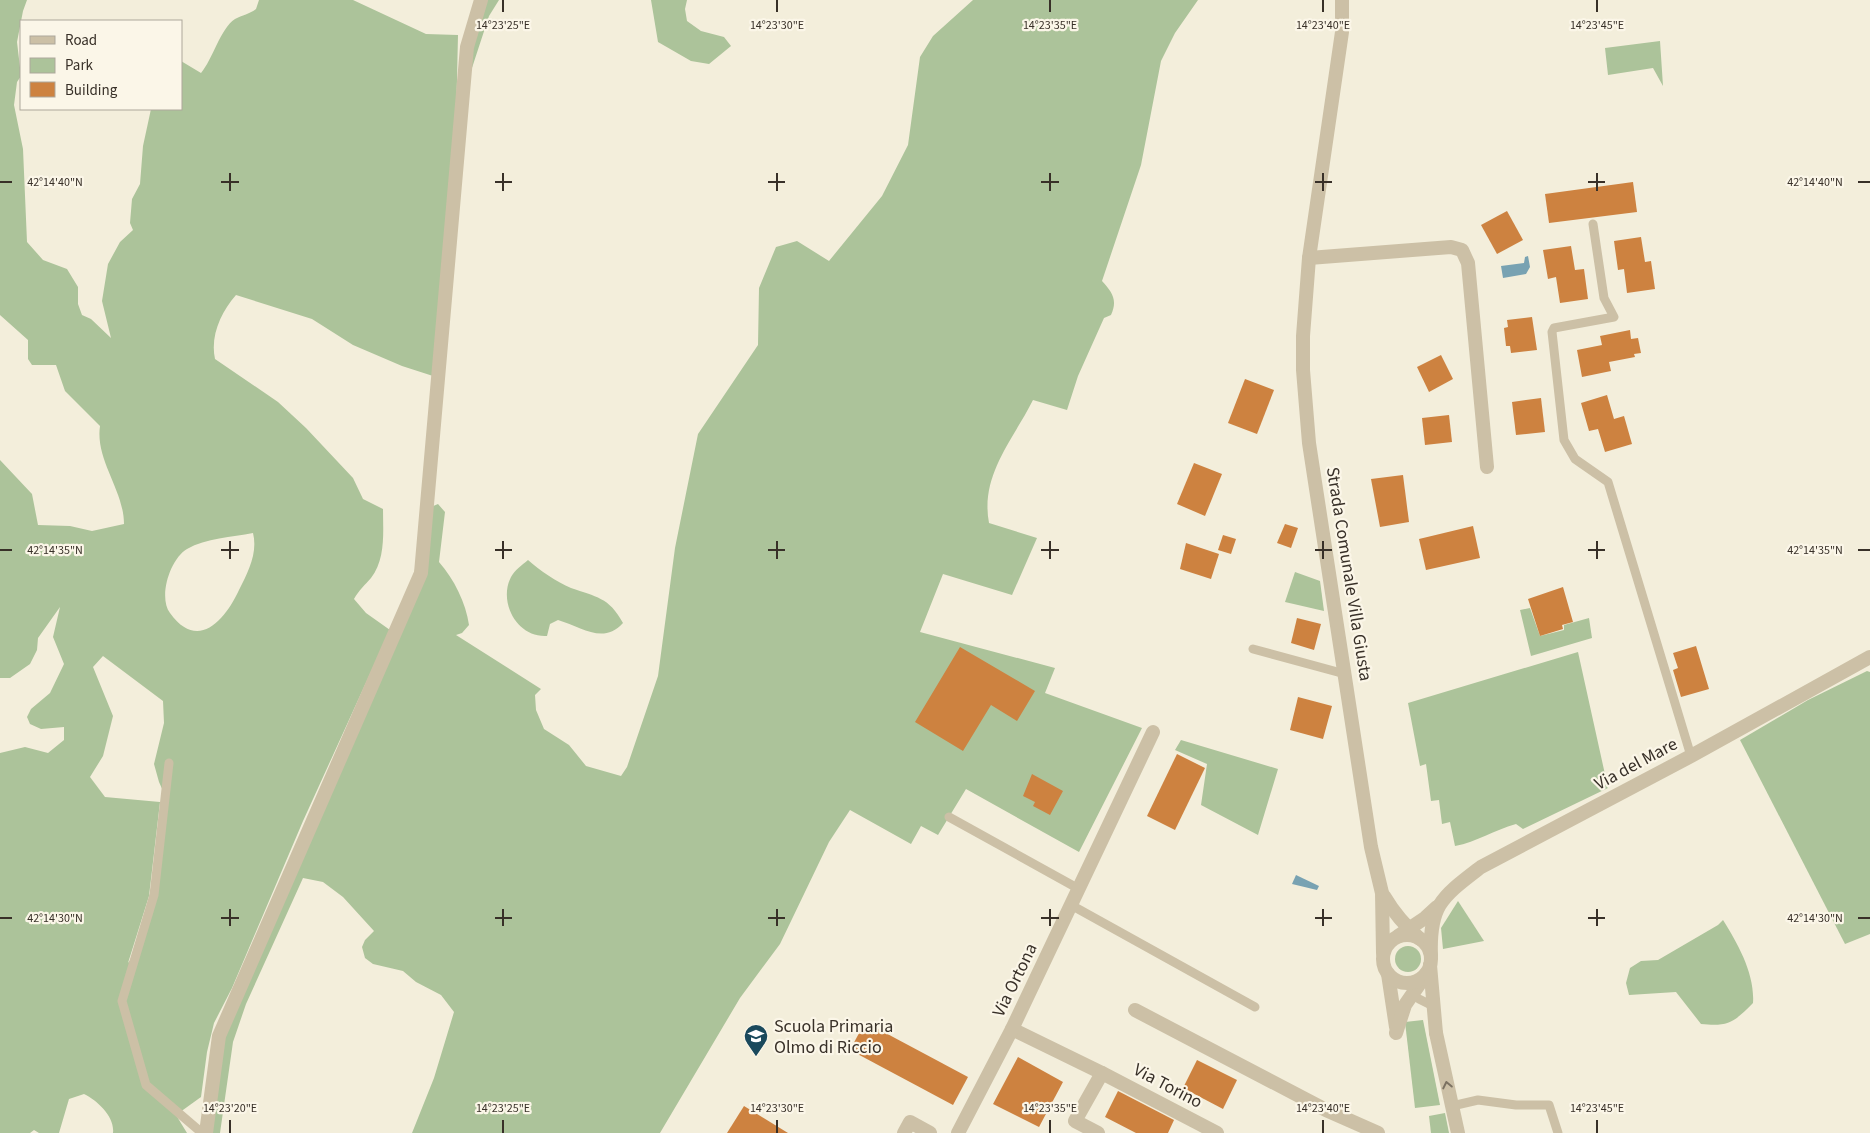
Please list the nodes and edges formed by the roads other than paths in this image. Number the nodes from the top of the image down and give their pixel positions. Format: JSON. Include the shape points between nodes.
{"nodes":[{"id":1,"x":481,"y":0,"type":"edge"},
{"id":2,"x":1342,"y":0,"type":"edge"},
{"id":3,"x":1594,"y":224,"type":"dead end"},
{"id":4,"x":1309,"y":258,"type":"junction"},
{"id":5,"x":1487,"y":467,"type":"dead end"},
{"id":6,"x":1253,"y":649,"type":"dead end"},
{"id":7,"x":1870,"y":655,"type":"edge"},
{"id":8,"x":1863,"y":663,"type":"edge"},
{"id":9,"x":1345,"y":674,"type":"junction"},
{"id":10,"x":1153,"y":732,"type":"dead end"},
{"id":11,"x":1691,"y":756,"type":"junction"},
{"id":12,"x":168,"y":763,"type":"dead end"},
{"id":13,"x":949,"y":817,"type":"dead end"},
{"id":14,"x":1079,"y":889,"type":"junction"},
{"id":15,"x":1382,"y":893,"type":"junction"},
{"id":16,"x":1071,"y":905,"type":"junction"},
{"id":17,"x":1439,"y":905,"type":"junction"},
{"id":18,"x":1408,"y":929,"type":"junction"},
{"id":19,"x":1394,"y":938,"type":"junction"},
{"id":20,"x":1420,"y":939,"type":"junction"},
{"id":21,"x":1383,"y":953,"type":"junction"},
{"id":22,"x":1429,"y":965,"type":"junction"},
{"id":23,"x":1388,"y":974,"type":"junction"},
{"id":24,"x":1419,"y":999,"type":"dead end"},
{"id":25,"x":1433,"y":1006,"type":"junction"},
{"id":26,"x":1255,"y":1007,"type":"dead end"},
{"id":27,"x":1135,"y":1010,"type":"dead end"},
{"id":28,"x":1012,"y":1029,"type":"junction"},
{"id":29,"x":1102,"y":1073,"type":"junction"},
{"id":30,"x":1452,"y":1106,"type":"junction"},
{"id":31,"x":907,"y":1127,"type":"edge"},
{"id":32,"x":202,"y":1133,"type":"edge"},
{"id":33,"x":206,"y":1133,"type":"edge"},
{"id":34,"x":930,"y":1133,"type":"edge"},
{"id":35,"x":958,"y":1133,"type":"edge"},
{"id":36,"x":1098,"y":1133,"type":"edge"},
{"id":37,"x":1217,"y":1133,"type":"edge"},
{"id":38,"x":1378,"y":1133,"type":"edge"},
{"id":39,"x":1458,"y":1133,"type":"edge"},
{"id":40,"x":1558,"y":1133,"type":"edge"}],
"edges":[{"from":1,"to":33,"type":"street","via":[[467,48],[421,573],[219,1036]]},
{"from":2,"to":4,"type":"street","name":"Strada Comunale Villa Giusta","via":[[1342,32]]},
{"from":3,"to":11,"type":"lane","via":[[1604,298],[1614,317],[1554,328],[1552,332],[1564,440],[1575,459],[1608,482]]},
{"from":4,"to":5,"type":"street","via":[[1451,247],[1462,250],[1468,262]]},
{"from":4,"to":9,"type":"street","name":"Strada Comunale Villa Giusta","via":[[1303,374],[1309,443]]},
{"from":6,"to":9,"type":"lane"},
{"from":7,"to":8,"type":"street","name":"Via del Mare"},
{"from":8,"to":11,"type":"street","name":"Via del Mare"},
{"from":9,"to":15,"type":"street","name":"Strada Comunale Villa Giusta","via":[[1371,847]]},
{"from":10,"to":14,"type":"street","name":"Via Ortona"},
{"from":11,"to":17,"type":"street","name":"Via del Mare","via":[[1481,867],[1450,891]]},
{"from":12,"to":32,"type":"lane","via":[[154,895],[122,1000],[146,1085]]},
{"from":13,"to":14,"type":"lane"},
{"from":14,"to":16,"type":"street","name":"Via Ortona"},
{"from":15,"to":18,"type":"street"},
{"from":15,"to":21,"type":"street"},
{"from":16,"to":26,"type":"lane"},
{"from":16,"to":28,"type":"street","name":"Via Ortona"},
{"from":17,"to":18,"type":"street","name":"Via del Mare"},
{"from":17,"to":22,"type":"street","via":[[1432,923]]},
{"from":18,"to":19,"type":"street","name":"Via del Mare"},
{"from":18,"to":20,"type":"street"},
{"from":19,"to":20,"type":"street","via":[[1407,934]]},
{"from":19,"to":21,"type":"street"},
{"from":20,"to":22,"type":"street","via":[[1429,950]]},
{"from":21,"to":23,"type":"street","via":[[1382,960]]},
{"from":22,"to":23,"type":"street","via":[[1415,982],[1400,982]]},
{"from":22,"to":23,"type":"street","via":[[1405,1005],[1396,1033]]},
{"from":22,"to":25,"type":"street"},
{"from":24,"to":25,"type":"lane"},
{"from":30,"to":25,"type":"street","one_way":true},
{"from":27,"to":38,"type":"street","via":[[1326,1110]]},
{"from":28,"to":29,"type":"street","name":"Via Torino"},
{"from":28,"to":35,"type":"street","name":"Via Ortona"},
{"from":29,"to":36,"type":"street","via":[[1075,1121]]},
{"from":29,"to":37,"type":"street","name":"Via Torino"},
{"from":30,"to":39,"type":"street"},
{"from":30,"to":40,"type":"lane","via":[[1478,1100],[1549,1105]]},
{"from":31,"to":34,"type":"street"}]}
